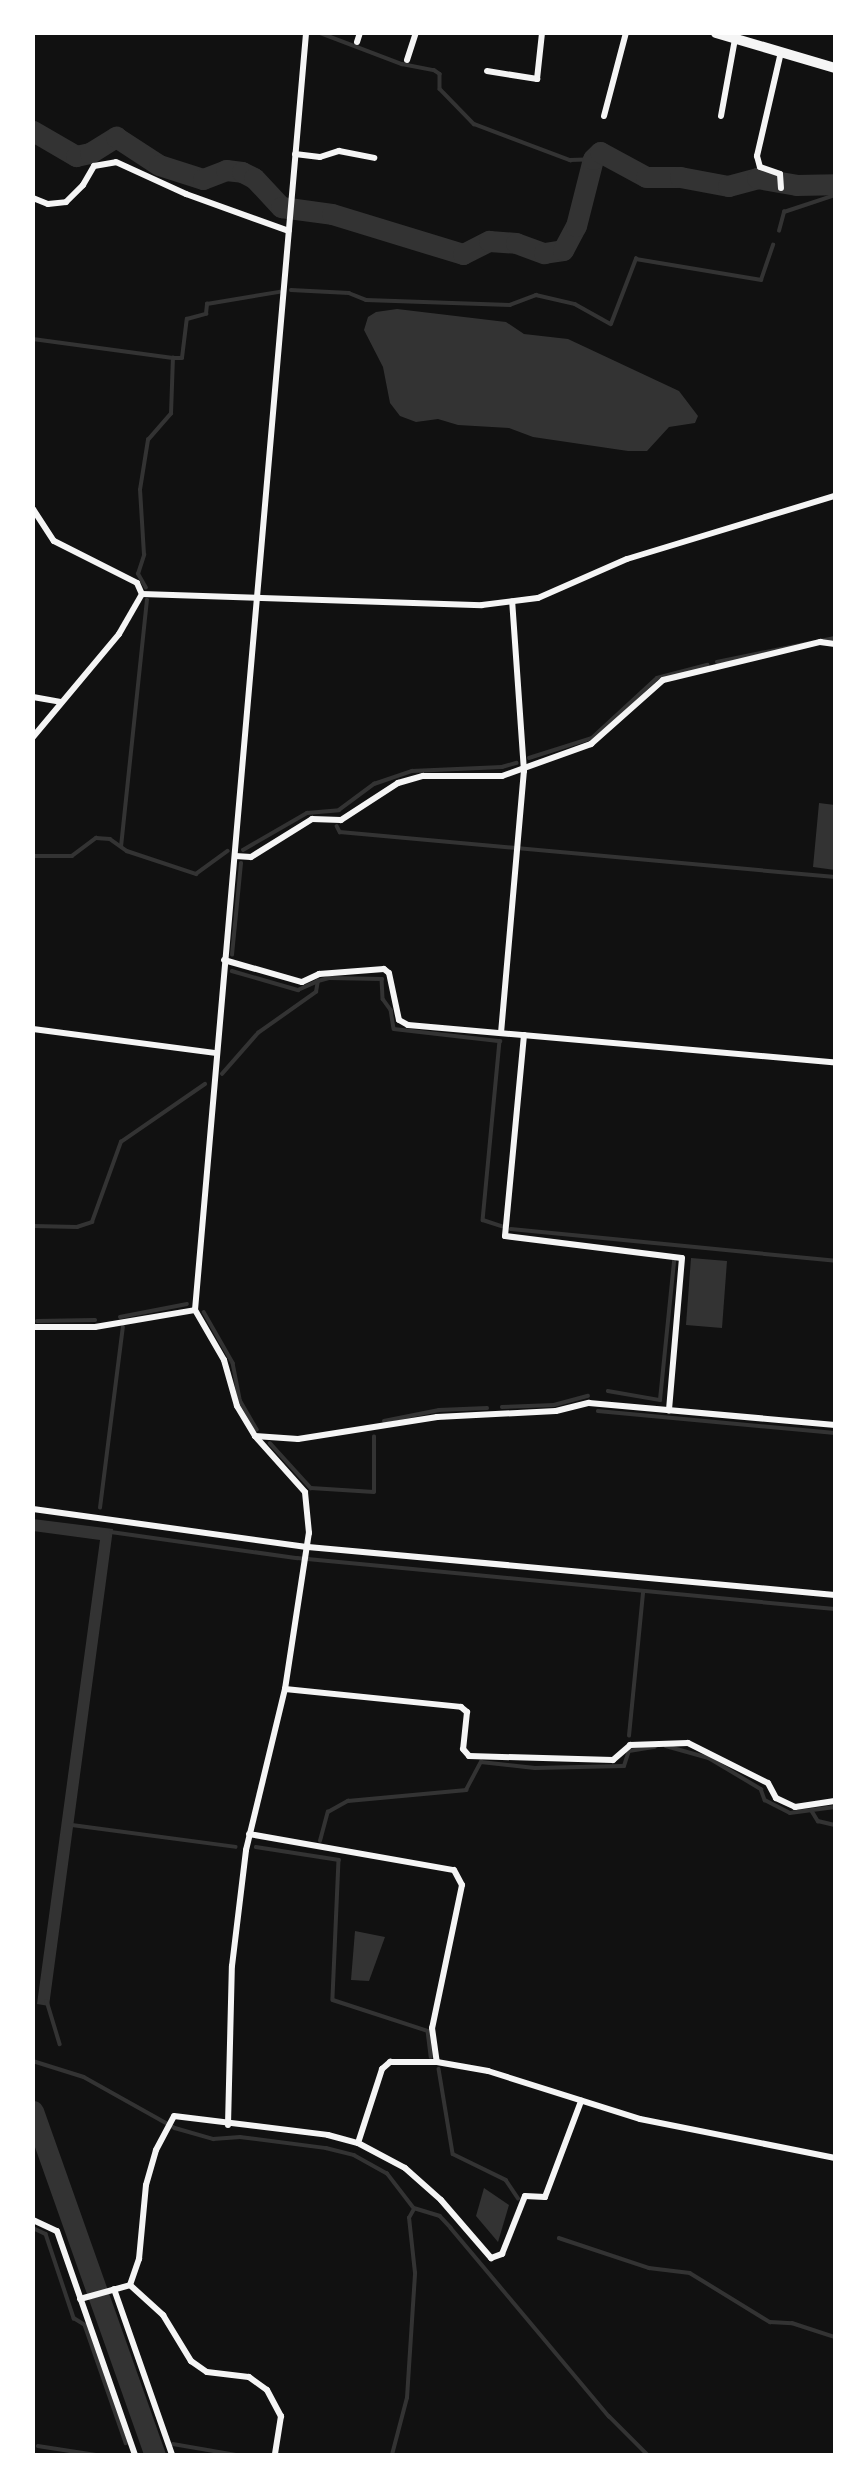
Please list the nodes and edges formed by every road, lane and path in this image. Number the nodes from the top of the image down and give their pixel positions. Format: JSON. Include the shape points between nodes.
{"nodes":[{"id":1,"x":306,"y":33,"type":"edge"},
{"id":2,"x":360,"y":33,"type":"edge"},
{"id":3,"x":416,"y":33,"type":"edge"},
{"id":4,"x":542,"y":33,"type":"edge"},
{"id":5,"x":626,"y":33,"type":"edge"},
{"id":6,"x":716,"y":33,"type":"edge"},
{"id":7,"x":735,"y":39,"type":"junction"},
{"id":8,"x":357,"y":42,"type":"dead end"},
{"id":9,"x":781,"y":52,"type":"junction"},
{"id":10,"x":407,"y":60,"type":"dead end"},
{"id":11,"x":835,"y":68,"type":"edge"},
{"id":12,"x":487,"y":71,"type":"dead end"},
{"id":13,"x":604,"y":116,"type":"dead end"},
{"id":14,"x":721,"y":116,"type":"dead end"},
{"id":15,"x":295,"y":154,"type":"junction"},
{"id":16,"x":374,"y":158,"type":"dead end"},
{"id":17,"x":781,"y":188,"type":"dead end"},
{"id":18,"x":33,"y":198,"type":"edge"},
{"id":19,"x":289,"y":231,"type":"junction"},
{"id":20,"x":835,"y":496,"type":"edge"},
{"id":21,"x":33,"y":509,"type":"edge"},
{"id":22,"x":142,"y":594,"type":"junction"},
{"id":23,"x":258,"y":599,"type":"junction"},
{"id":24,"x":512,"y":601,"type":"junction"},
{"id":25,"x":835,"y":644,"type":"edge"},
{"id":26,"x":33,"y":697,"type":"edge"},
{"id":27,"x":61,"y":702,"type":"junction"},
{"id":28,"x":33,"y":737,"type":"edge"},
{"id":29,"x":524,"y":771,"type":"junction"},
{"id":30,"x":234,"y":856,"type":"junction"},
{"id":31,"x":224,"y":960,"type":"junction"},
{"id":32,"x":33,"y":1029,"type":"edge"},
{"id":33,"x":501,"y":1033,"type":"junction"},
{"id":34,"x":524,"y":1035,"type":"junction"},
{"id":35,"x":216,"y":1053,"type":"junction"},
{"id":36,"x":835,"y":1062,"type":"edge"},
{"id":37,"x":195,"y":1310,"type":"junction"},
{"id":38,"x":33,"y":1327,"type":"edge"},
{"id":39,"x":669,"y":1410,"type":"junction"},
{"id":40,"x":835,"y":1425,"type":"edge"},
{"id":41,"x":255,"y":1436,"type":"junction"},
{"id":42,"x":33,"y":1509,"type":"edge"},
{"id":43,"x":308,"y":1547,"type":"junction"},
{"id":44,"x":835,"y":1595,"type":"edge"},
{"id":45,"x":285,"y":1689,"type":"junction"},
{"id":46,"x":835,"y":1801,"type":"edge"},
{"id":47,"x":249,"y":1834,"type":"junction"},
{"id":48,"x":437,"y":2062,"type":"junction"},
{"id":49,"x":581,"y":2101,"type":"junction"},
{"id":50,"x":228,"y":2125,"type":"junction"},
{"id":51,"x":358,"y":2143,"type":"junction"},
{"id":52,"x":835,"y":2158,"type":"edge"},
{"id":53,"x":33,"y":2220,"type":"edge"},
{"id":54,"x":130,"y":2285,"type":"junction"},
{"id":55,"x":114,"y":2289,"type":"junction"},
{"id":56,"x":80,"y":2300,"type":"junction"},
{"id":57,"x":174,"y":2454,"type":"edge"},
{"id":58,"x":135,"y":2455,"type":"edge"},
{"id":59,"x":275,"y":2455,"type":"edge"}],
"edges":[{"from":1,"to":15,"type":"street"},
{"from":2,"to":8,"type":"street"},
{"from":3,"to":10,"type":"street"},
{"from":4,"to":12,"type":"street","via":[[537,79]]},
{"from":5,"to":13,"type":"street"},
{"from":6,"to":7,"type":"main road"},
{"from":7,"to":9,"type":"main road"},
{"from":7,"to":14,"type":"street"},
{"from":9,"to":11,"type":"main road"},
{"from":9,"to":17,"type":"street","via":[[757,156],[760,167],[780,174]]},
{"from":15,"to":16,"type":"street","via":[[320,157],[339,151]]},
{"from":15,"to":19,"type":"street"},
{"from":18,"to":19,"type":"street","via":[[48,204],[66,202],[94,166],[116,162],[186,194]]},
{"from":19,"to":23,"type":"street"},
{"from":20,"to":24,"type":"street","via":[[627,559],[538,598]]},
{"from":21,"to":22,"type":"street","via":[[54,541],[137,583]]},
{"from":22,"to":23,"type":"street"},
{"from":22,"to":27,"type":"street","via":[[119,634]]},
{"from":23,"to":24,"type":"street","via":[[482,605]]},
{"from":23,"to":30,"type":"street"},
{"from":24,"to":29,"type":"street"},
{"from":25,"to":29,"type":"street","via":[[820,642],[663,680],[591,744]]},
{"from":26,"to":27,"type":"street"},
{"from":27,"to":28,"type":"street"},
{"from":29,"to":30,"type":"street","via":[[502,776],[423,776],[398,783],[341,820],[312,819],[251,857]]},
{"from":29,"to":33,"type":"street"},
{"from":30,"to":31,"type":"street"},
{"from":31,"to":33,"type":"street","via":[[302,982],[319,974],[384,969],[399,1020],[408,1025]]},
{"from":31,"to":35,"type":"street"},
{"from":32,"to":35,"type":"street"},
{"from":33,"to":34,"type":"street"},
{"from":34,"to":36,"type":"street"},
{"from":34,"to":39,"type":"street","via":[[505,1236],[682,1258]]},
{"from":35,"to":37,"type":"street"},
{"from":37,"to":38,"type":"street","via":[[95,1327]]},
{"from":37,"to":41,"type":"street","via":[[224,1360],[237,1406]]},
{"from":39,"to":40,"type":"street"},
{"from":39,"to":41,"type":"street","via":[[589,1402],[556,1411],[436,1418],[298,1439]]},
{"from":41,"to":43,"type":"street","via":[[305,1492]]},
{"from":42,"to":43,"type":"street"},
{"from":43,"to":44,"type":"street"},
{"from":43,"to":45,"type":"street"},
{"from":45,"to":46,"type":"street","via":[[461,1707],[467,1712],[463,1749],[469,1756],[613,1760],[630,1745],[688,1743],[768,1783],[776,1798],[795,1807]]},
{"from":45,"to":47,"type":"street"},
{"from":47,"to":48,"type":"street","via":[[454,1871],[462,1885],[432,2028]]},
{"from":47,"to":50,"type":"street","via":[[232,1966]]},
{"from":48,"to":49,"type":"street","via":[[488,2071]]},
{"from":48,"to":51,"type":"street","via":[[390,2062],[382,2069]]},
{"from":49,"to":51,"type":"street","via":[[545,2197],[525,2196],[502,2254],[491,2258],[441,2200],[405,2168]]},
{"from":49,"to":52,"type":"street","via":[[640,2119]]},
{"from":50,"to":51,"type":"street","via":[[328,2135]]},
{"from":50,"to":54,"type":"street","via":[[174,2116],[164,2132],[146,2185],[139,2259]]},
{"from":53,"to":56,"type":"street","via":[[57,2231]]},
{"from":54,"to":55,"type":"street"},
{"from":54,"to":59,"type":"street","via":[[163,2315],[191,2361],[207,2372],[249,2377],[267,2390],[281,2416]]},
{"from":55,"to":56,"type":"street"},
{"from":55,"to":57,"type":"street"},
{"from":56,"to":58,"type":"street","via":[[92,2320]]}]}
